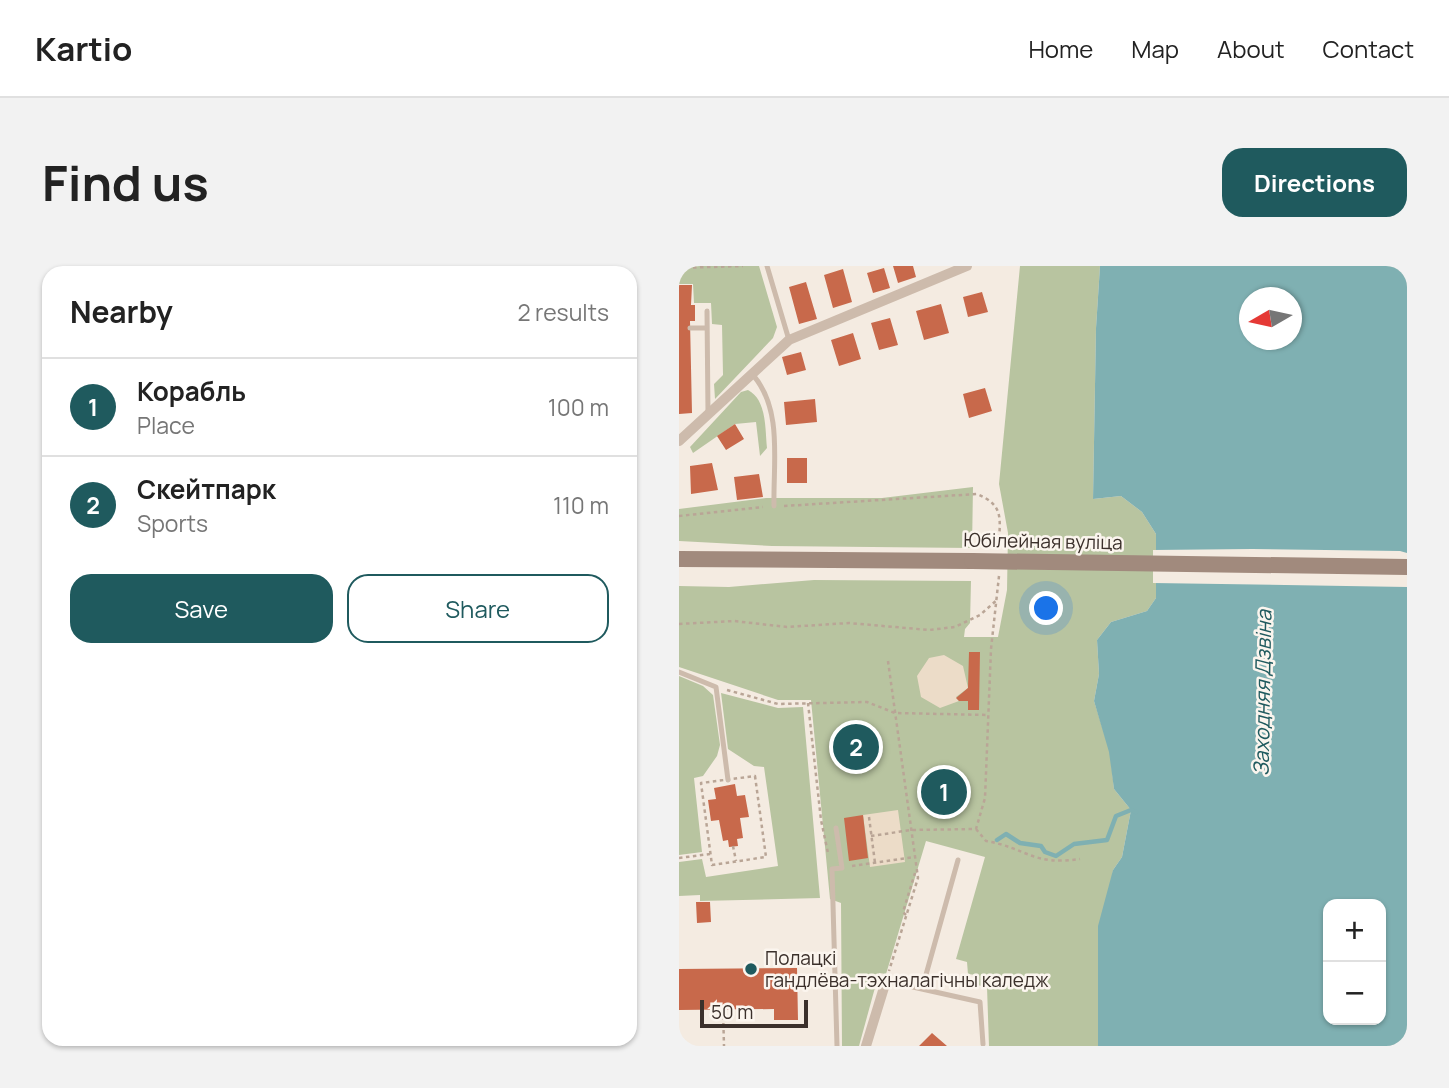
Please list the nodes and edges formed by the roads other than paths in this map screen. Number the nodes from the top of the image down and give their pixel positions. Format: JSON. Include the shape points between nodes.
{"nodes":[{"id":1,"x":767,"y":266,"type":"edge"},
{"id":2,"x":967,"y":266,"type":"edge"},
{"id":3,"x":706,"y":311,"type":"dead end"},
{"id":4,"x":690,"y":328,"type":"dead end"},
{"id":5,"x":707,"y":328,"type":"junction"},
{"id":6,"x":789,"y":340,"type":"junction"},
{"id":7,"x":751,"y":372,"type":"junction"},
{"id":8,"x":709,"y":416,"type":"junction"},
{"id":9,"x":679,"y":441,"type":"edge"},
{"id":10,"x":773,"y":506,"type":"road end"},
{"id":11,"x":679,"y":559,"type":"edge"},
{"id":12,"x":1407,"y":567,"type":"edge"},
{"id":13,"x":679,"y":672,"type":"edge"},
{"id":14,"x":727,"y":780,"type":"road end"},
{"id":15,"x":836,"y":828,"type":"dead end"},
{"id":16,"x":958,"y":860,"type":"dead end"},
{"id":17,"x":886,"y":981,"type":"joint"},
{"id":18,"x":922,"y":989,"type":"junction"},
{"id":19,"x":983,"y":1044,"type":"dead end"},
{"id":20,"x":837,"y":1046,"type":"edge"},
{"id":21,"x":866,"y":1046,"type":"edge"}],
"edges":[{"from":1,"to":6,"type":"lane"},
{"from":2,"to":6,"type":"street"},
{"from":3,"to":5,"type":"lane"},
{"from":4,"to":5,"type":"lane"},
{"from":5,"to":8,"type":"lane"},
{"from":6,"to":7,"type":"street"},
{"from":7,"to":8,"type":"street"},
{"from":7,"to":10,"type":"lane","via":[[765,389],[772,408]]},
{"from":8,"to":9,"type":"street"},
{"from":11,"to":12,"type":"main road","name":"Юбілейная вуліца","bridge":true},
{"from":13,"to":14,"type":"lane","via":[[716,687]]},
{"from":15,"to":20,"type":"lane","via":[[842,868],[832,869]]},
{"from":16,"to":18,"type":"lane"},
{"from":17,"to":18,"type":"lane"},
{"from":17,"to":21,"type":"street"},
{"from":18,"to":19,"type":"lane","via":[[980,1002]]}]}
